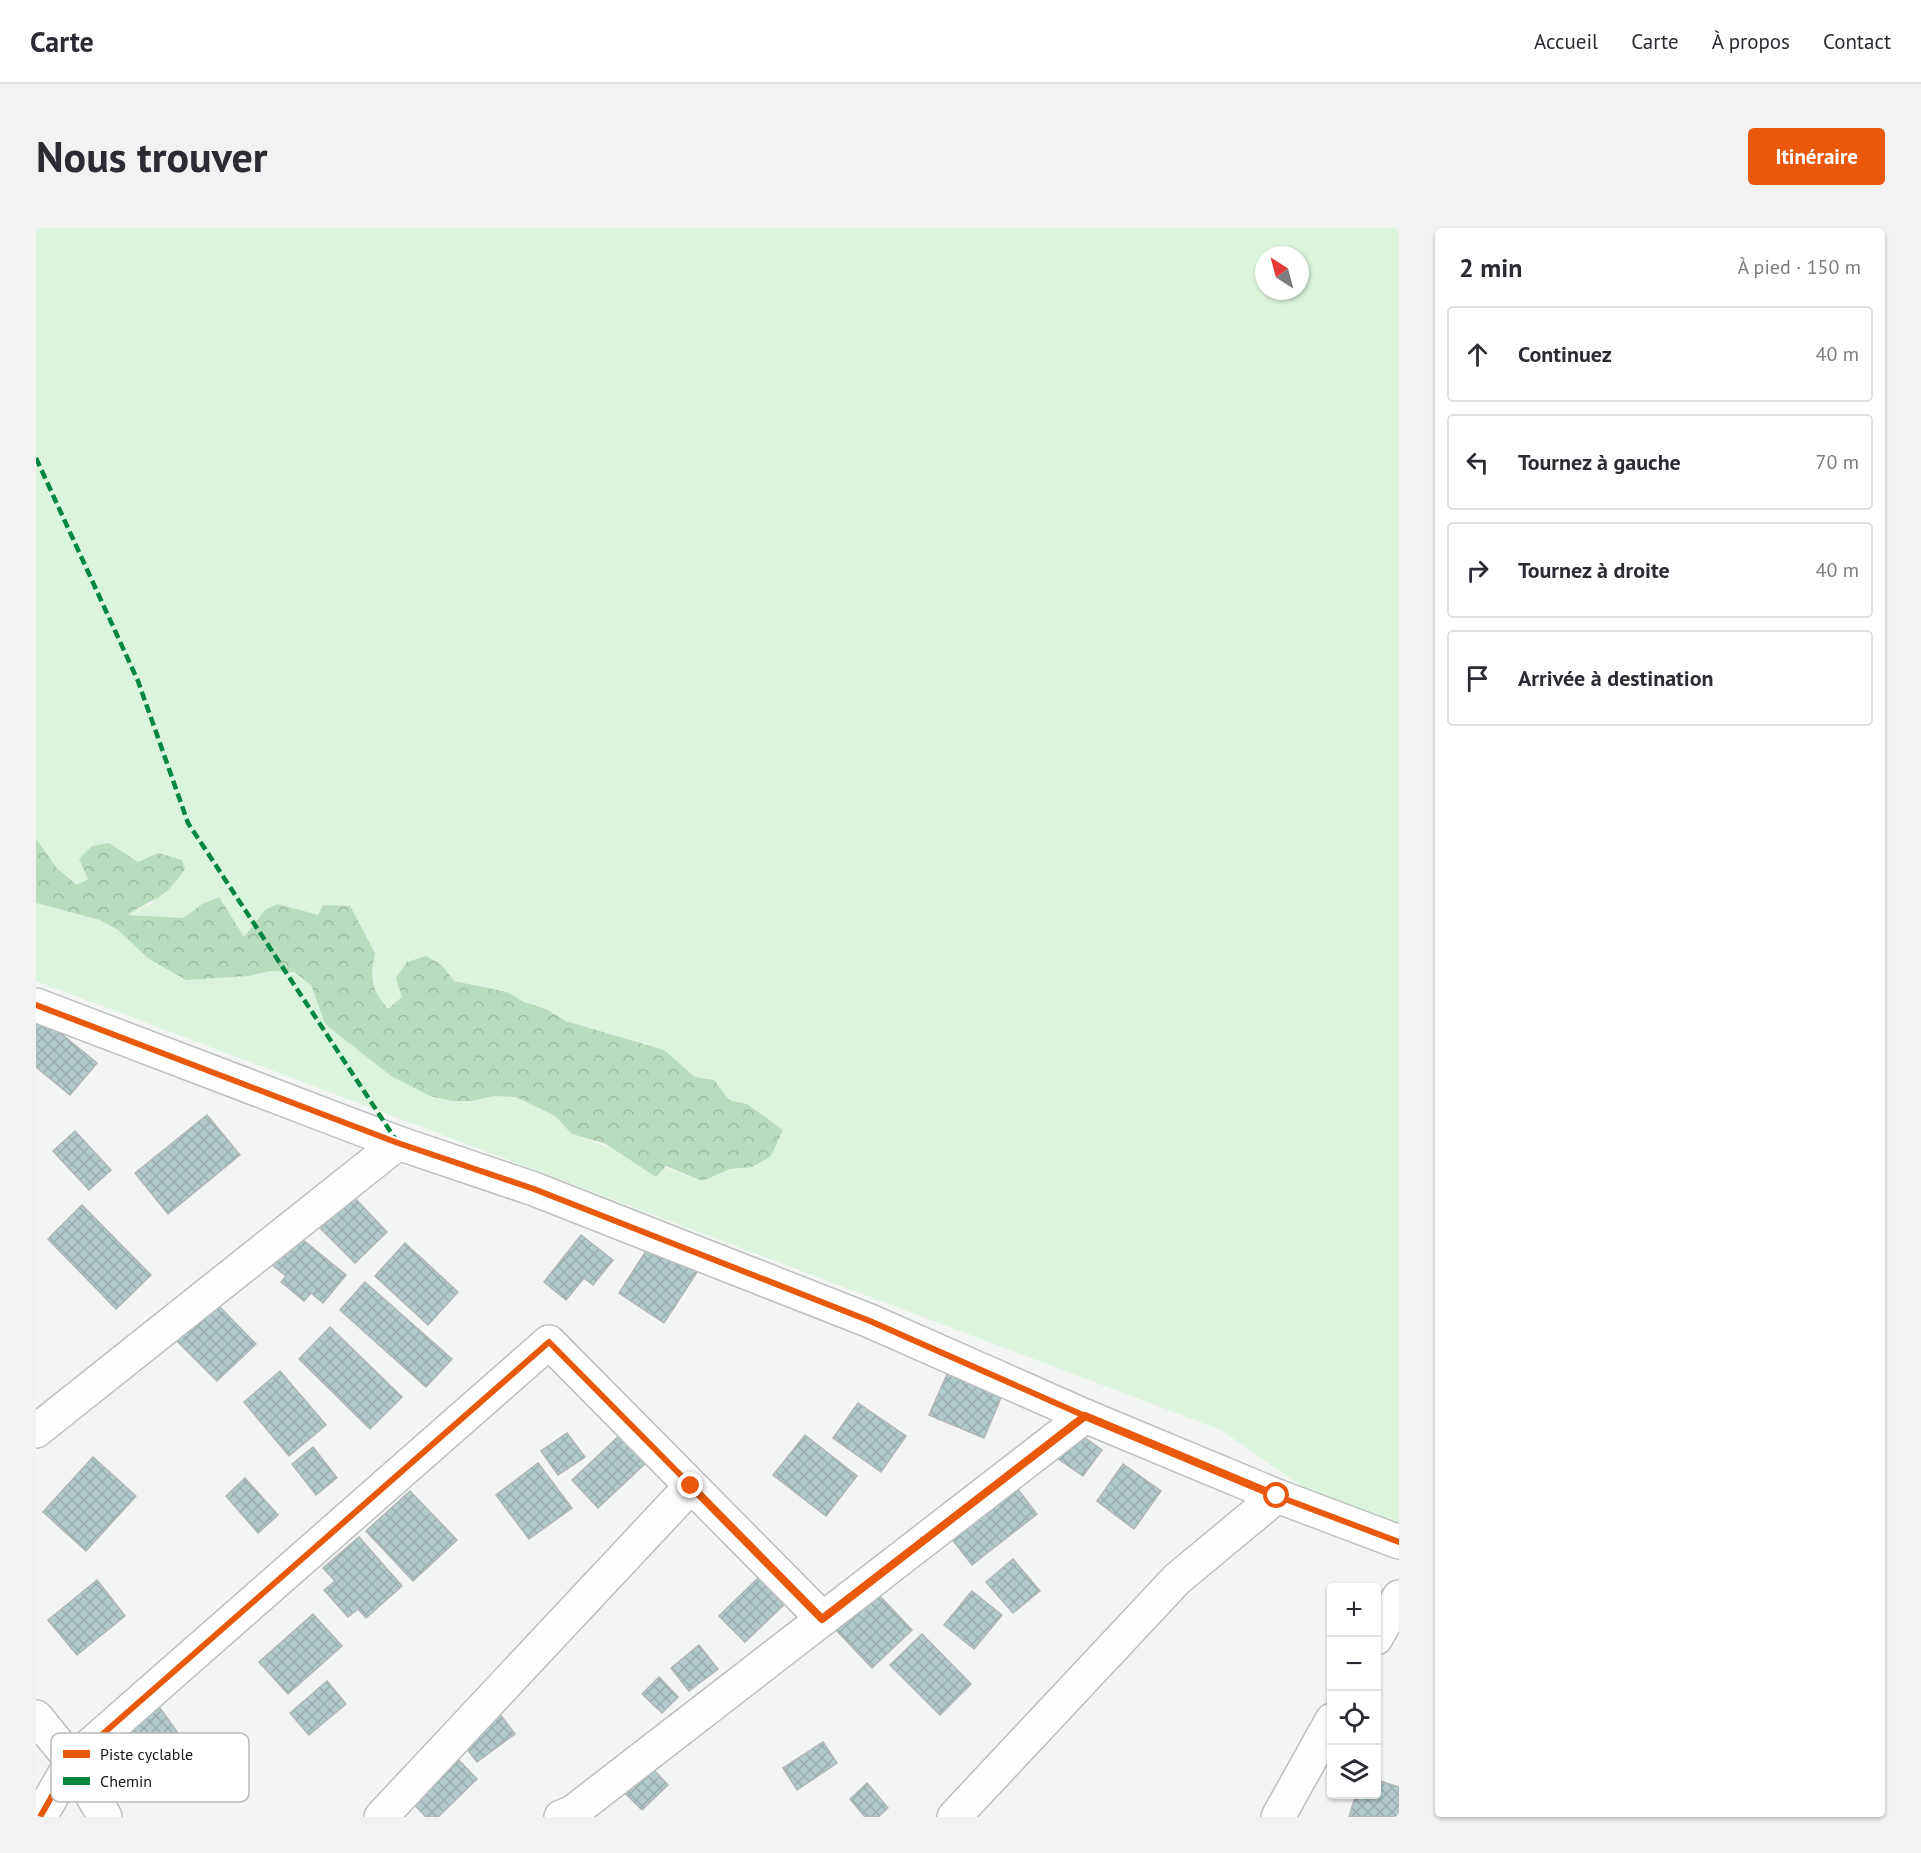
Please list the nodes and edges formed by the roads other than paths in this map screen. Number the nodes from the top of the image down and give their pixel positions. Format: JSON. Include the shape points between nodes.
{"nodes":[{"id":1,"x":38,"y":1008,"type":"edge"},
{"id":2,"x":398,"y":1143,"type":"junction"},
{"id":3,"x":1085,"y":1416,"type":"junction"},
{"id":4,"x":36,"y":1431,"type":"edge"},
{"id":5,"x":691,"y":1486,"type":"junction"},
{"id":6,"x":1277,"y":1496,"type":"junction"},
{"id":7,"x":1399,"y":1542,"type":"edge"},
{"id":8,"x":1399,"y":1597,"type":"edge"},
{"id":9,"x":822,"y":1619,"type":"junction"},
{"id":10,"x":1378,"y":1637,"type":"edge"},
{"id":11,"x":36,"y":1718,"type":"edge"},
{"id":12,"x":1327,"y":1729,"type":"edge"},
{"id":13,"x":104,"y":1733,"type":"edge"},
{"id":14,"x":51,"y":1736,"type":"edge"},
{"id":15,"x":51,"y":1798,"type":"edge"},
{"id":16,"x":96,"y":1802,"type":"edge"},
{"id":17,"x":40,"y":1817,"type":"edge"},
{"id":18,"x":105,"y":1817,"type":"edge"},
{"id":19,"x":381,"y":1817,"type":"edge"},
{"id":20,"x":561,"y":1817,"type":"edge"},
{"id":21,"x":954,"y":1817,"type":"edge"},
{"id":22,"x":1278,"y":1817,"type":"edge"}],
"edges":[{"from":1,"to":2,"type":"street"},
{"from":2,"to":3,"type":"street","via":[[534,1189],[870,1321]]},
{"from":2,"to":4,"type":"street"},
{"from":3,"to":6,"type":"street"},
{"from":3,"to":9,"type":"street"},
{"from":5,"to":9,"type":"street"},
{"from":5,"to":13,"type":"street","via":[[549,1342]]},
{"from":5,"to":19,"type":"street"},
{"from":6,"to":7,"type":"street"},
{"from":6,"to":21,"type":"street","via":[[1177,1579]]},
{"from":8,"to":10,"type":"street"},
{"from":9,"to":20,"type":"street","via":[[573,1812]]},
{"from":11,"to":14,"type":"street"},
{"from":12,"to":22,"type":"street"},
{"from":15,"to":17,"type":"street"},
{"from":16,"to":18,"type":"street"}]}
